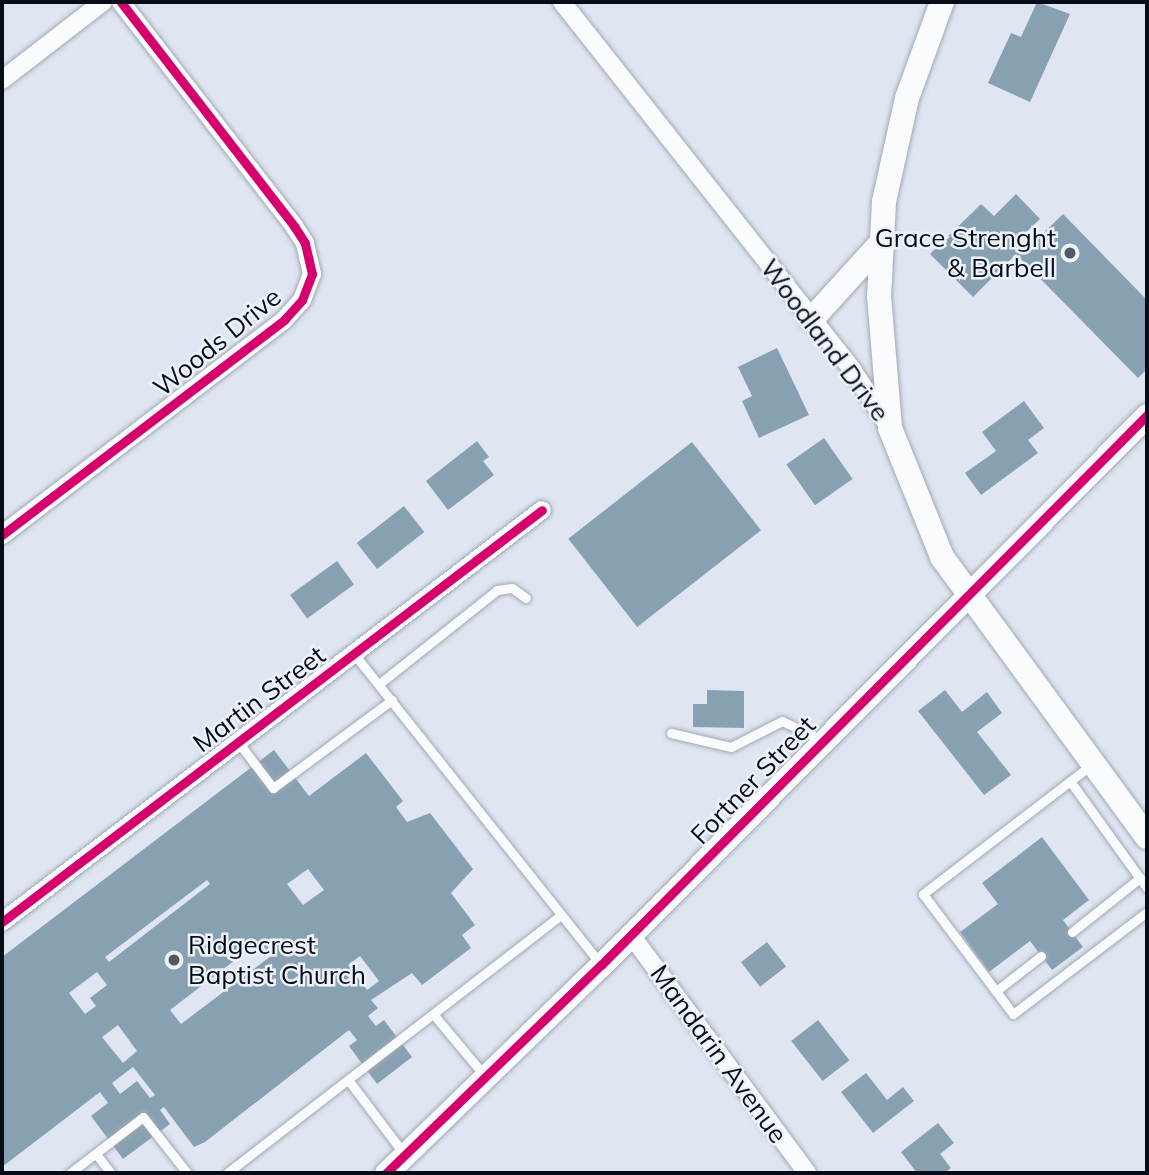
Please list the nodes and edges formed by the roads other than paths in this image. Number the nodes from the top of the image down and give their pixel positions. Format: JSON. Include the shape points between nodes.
{"nodes":[{"id":1,"x":103,"y":2,"type":"edge"},
{"id":2,"x":121,"y":2,"type":"edge"},
{"id":3,"x":562,"y":2,"type":"edge"},
{"id":4,"x":943,"y":2,"type":"edge"},
{"id":5,"x":2,"y":80,"type":"edge"},
{"id":6,"x":880,"y":244,"type":"junction"},
{"id":7,"x":811,"y":319,"type":"junction"},
{"id":8,"x":1147,"y":415,"type":"edge"},
{"id":9,"x":890,"y":428,"type":"junction"},
{"id":10,"x":542,"y":510,"type":"dead end"},
{"id":11,"x":2,"y":535,"type":"edge"},
{"id":12,"x":969,"y":593,"type":"junction"},
{"id":13,"x":526,"y":597,"type":"dead end"},
{"id":14,"x":354,"y":654,"type":"junction"},
{"id":15,"x":379,"y":684,"type":"junction"},
{"id":16,"x":392,"y":700,"type":"junction"},
{"id":17,"x":671,"y":733,"type":"dead end"},
{"id":18,"x":822,"y":740,"type":"junction"},
{"id":19,"x":238,"y":742,"type":"junction"},
{"id":20,"x":1094,"y":763,"type":"junction"},
{"id":21,"x":1070,"y":781,"type":"junction"},
{"id":22,"x":1147,"y":837,"type":"edge"},
{"id":23,"x":1140,"y":878,"type":"junction"},
{"id":24,"x":1147,"y":888,"type":"edge"},
{"id":25,"x":1147,"y":912,"type":"edge"},
{"id":26,"x":561,"y":915,"type":"junction"},
{"id":27,"x":2,"y":922,"type":"edge"},
{"id":28,"x":1072,"y":932,"type":"dead end"},
{"id":29,"x":631,"y":934,"type":"junction"},
{"id":30,"x":1041,"y":956,"type":"dead end"},
{"id":31,"x":601,"y":965,"type":"junction"},
{"id":32,"x":996,"y":991,"type":"junction"},
{"id":33,"x":434,"y":1015,"type":"junction"},
{"id":34,"x":486,"y":1078,"type":"junction"},
{"id":35,"x":349,"y":1081,"type":"junction"},
{"id":36,"x":96,"y":1154,"type":"junction"},
{"id":37,"x":406,"y":1155,"type":"junction"},
{"id":38,"x":71,"y":1173,"type":"edge"},
{"id":39,"x":111,"y":1173,"type":"edge"},
{"id":40,"x":187,"y":1173,"type":"edge"},
{"id":41,"x":227,"y":1173,"type":"edge"},
{"id":42,"x":386,"y":1173,"type":"edge"},
{"id":43,"x":807,"y":1173,"type":"edge"}],
"edges":[{"from":1,"to":5,"type":"street"},
{"from":2,"to":11,"type":"street","name":"Woods Drive","via":[[294,226],[305,243],[312,274],[302,300],[285,320]]},
{"from":3,"to":7,"type":"street","name":"Woodland Drive"},
{"from":4,"to":6,"type":"main road","via":[[893,151]]},
{"from":6,"to":7,"type":"main road"},
{"from":6,"to":9,"type":"main road","via":[[879,296]]},
{"from":7,"to":9,"type":"street","name":"Woodland Drive"},
{"from":8,"to":12,"type":"street","name":"Fortner Street"},
{"from":9,"to":12,"type":"main road","name":"Woodland Drive","via":[[920,512],[942,557]]},
{"from":10,"to":14,"type":"street","name":"Martin Street"},
{"from":12,"to":18,"type":"street","name":"Fortner Street"},
{"from":12,"to":20,"type":"main road","name":"Woodland Drive"},
{"from":13,"to":15,"type":"lane","via":[[512,588],[497,590]]},
{"from":14,"to":15,"type":"lane"},
{"from":14,"to":19,"type":"street","name":"Martin Street"},
{"from":15,"to":16,"type":"lane"},
{"from":16,"to":19,"type":"lane","via":[[273,788]]},
{"from":16,"to":26,"type":"lane"},
{"from":17,"to":18,"type":"lane","via":[[731,747],[782,721]]},
{"from":18,"to":29,"type":"street","name":"Fortner Street"},
{"from":19,"to":27,"type":"street","name":"Martin Street"},
{"from":20,"to":21,"type":"lane"},
{"from":20,"to":22,"type":"main road","name":"Woodland Drive"},
{"from":21,"to":23,"type":"lane"},
{"from":21,"to":32,"type":"lane","via":[[923,894]]},
{"from":23,"to":24,"type":"lane"},
{"from":23,"to":28,"type":"lane"},
{"from":25,"to":32,"type":"lane","via":[[1013,1014]]},
{"from":26,"to":31,"type":"lane"},
{"from":26,"to":33,"type":"lane"},
{"from":29,"to":31,"type":"street","name":"Fortner Street"},
{"from":29,"to":43,"type":"street","name":"Mandarin Avenue"},
{"from":30,"to":32,"type":"lane"},
{"from":31,"to":34,"type":"street","name":"Fortner Street"},
{"from":33,"to":34,"type":"lane"},
{"from":33,"to":35,"type":"lane"},
{"from":34,"to":37,"type":"street","name":"Fortner Street"},
{"from":35,"to":37,"type":"lane"},
{"from":35,"to":41,"type":"lane"},
{"from":36,"to":38,"type":"lane"},
{"from":36,"to":39,"type":"lane"},
{"from":36,"to":40,"type":"lane","via":[[143,1117]]},
{"from":37,"to":42,"type":"street","name":"Fortner Street"}]}
